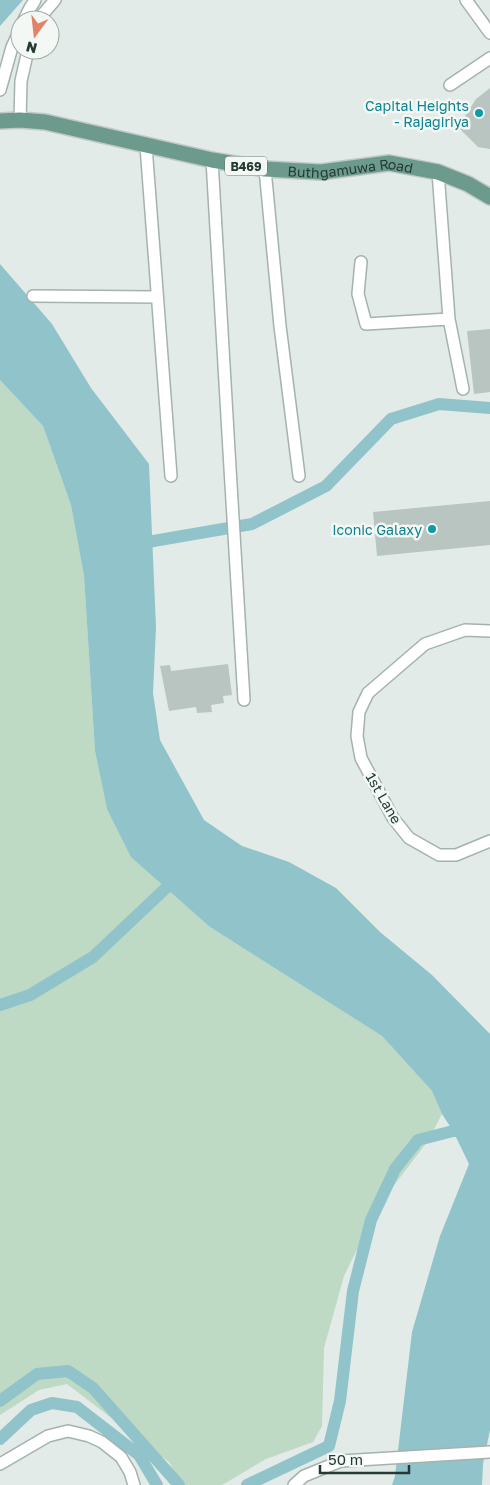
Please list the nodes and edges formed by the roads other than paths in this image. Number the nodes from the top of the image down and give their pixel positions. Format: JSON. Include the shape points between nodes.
{"nodes":[{"id":1,"x":54,"y":0,"type":"edge"},
{"id":2,"x":466,"y":0,"type":"edge"},
{"id":3,"x":46,"y":10,"type":"edge"},
{"id":4,"x":490,"y":33,"type":"edge"},
{"id":5,"x":10,"y":54,"type":"edge"},
{"id":6,"x":490,"y":58,"type":"edge"},
{"id":7,"x":26,"y":60,"type":"edge"},
{"id":8,"x":450,"y":85,"type":"dead end"},
{"id":9,"x":0,"y":90,"type":"edge"},
{"id":10,"x":20,"y":120,"type":"junction"},
{"id":11,"x":0,"y":121,"type":"edge"},
{"id":12,"x":146,"y":146,"type":"junction"},
{"id":13,"x":212,"y":160,"type":"junction"},
{"id":14,"x":264,"y":170,"type":"junction"},
{"id":15,"x":438,"y":172,"type":"junction"},
{"id":16,"x":490,"y":197,"type":"edge"},
{"id":17,"x":360,"y":262,"type":"dead end"},
{"id":18,"x":33,"y":296,"type":"dead end"},
{"id":19,"x":157,"y":297,"type":"junction"},
{"id":20,"x":449,"y":319,"type":"junction"},
{"id":21,"x":463,"y":389,"type":"dead end"},
{"id":22,"x":170,"y":476,"type":"dead end"},
{"id":23,"x":299,"y":476,"type":"dead end"},
{"id":24,"x":490,"y":631,"type":"edge"},
{"id":25,"x":244,"y":700,"type":"dead end"},
{"id":26,"x":490,"y":841,"type":"edge"},
{"id":27,"x":490,"y":1452,"type":"edge"},
{"id":28,"x":0,"y":1464,"type":"edge"},
{"id":29,"x":134,"y":1485,"type":"edge"},
{"id":30,"x":294,"y":1485,"type":"edge"}],
"edges":[{"from":1,"to":3,"type":"street"},
{"from":2,"to":4,"type":"street"},
{"from":5,"to":9,"type":"street"},
{"from":6,"to":8,"type":"street"},
{"from":7,"to":10,"type":"street","via":[[21,81]]},
{"from":10,"to":11,"type":"main road","name":"Buthgamuwa Road","number":"B469"},
{"from":10,"to":12,"type":"main road","name":"Buthgamuwa Road","number":"B469","via":[[45,122]]},
{"from":12,"to":13,"type":"main road","name":"Buthgamuwa Road","number":"B469"},
{"from":12,"to":19,"type":"street"},
{"from":13,"to":14,"type":"main road","name":"Buthgamuwa Road","number":"B469"},
{"from":13,"to":25,"type":"street"},
{"from":14,"to":15,"type":"main road","name":"Buthgamuwa Road","number":"B469","via":[[321,172],[389,163]]},
{"from":14,"to":23,"type":"street"},
{"from":15,"to":16,"type":"main road","name":"Buthgamuwa Road","number":"B469"},
{"from":15,"to":20,"type":"street"},
{"from":17,"to":20,"type":"street","via":[[358,294],[366,324]]},
{"from":18,"to":19,"type":"street"},
{"from":19,"to":22,"type":"street"},
{"from":20,"to":21,"type":"street"},
{"from":24,"to":26,"type":"street","name":"1st Lane","via":[[465,630],[424,644],[368,692],[359,712],[357,736],[361,758],[393,818],[409,838],[439,855],[456,855]]},
{"from":27,"to":30,"type":"street","via":[[341,1460],[304,1476]]},
{"from":28,"to":29,"type":"street","via":[[48,1436],[68,1432],[102,1442],[121,1457]]}]}
